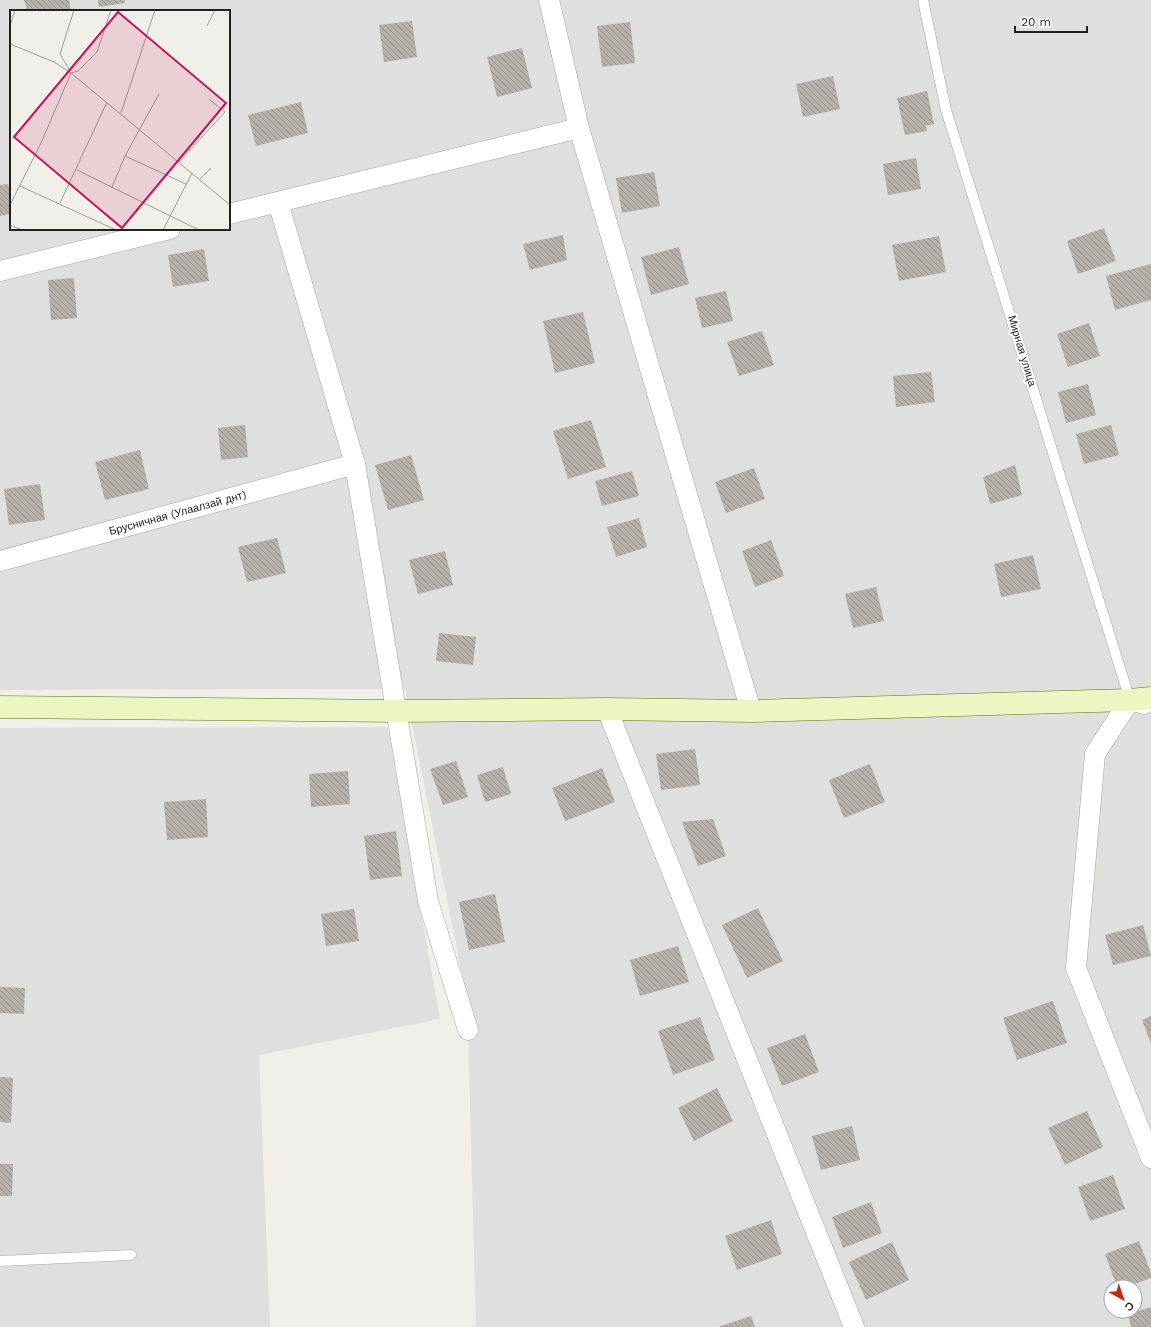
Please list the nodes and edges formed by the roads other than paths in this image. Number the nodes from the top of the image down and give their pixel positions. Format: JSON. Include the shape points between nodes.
{"nodes":[{"id":1,"x":549,"y":0,"type":"edge"},
{"id":2,"x":923,"y":0,"type":"edge"},
{"id":3,"x":579,"y":128,"type":"junction"},
{"id":4,"x":278,"y":202,"type":"junction"},
{"id":5,"x":230,"y":214,"type":"edge"},
{"id":6,"x":166,"y":230,"type":"edge"},
{"id":7,"x":0,"y":271,"type":"edge"},
{"id":8,"x":355,"y":464,"type":"junction"},
{"id":9,"x":0,"y":561,"type":"edge"},
{"id":10,"x":1141,"y":699,"type":"edge"},
{"id":11,"x":1151,"y":706,"type":"edge"},
{"id":12,"x":0,"y":707,"type":"edge"},
{"id":13,"x":607,"y":709,"type":"junction"},
{"id":14,"x":397,"y":711,"type":"junction"},
{"id":15,"x":751,"y":711,"type":"junction"},
{"id":16,"x":468,"y":1030,"type":"dead end"},
{"id":17,"x":1151,"y":1158,"type":"edge"},
{"id":18,"x":130,"y":1255,"type":"dead end"},
{"id":19,"x":0,"y":1261,"type":"edge"},
{"id":20,"x":854,"y":1327,"type":"edge"}],
"edges":[{"from":1,"to":3,"type":"street"},
{"from":2,"to":10,"type":"lane","name":"Мирная улица","via":[[946,110]]},
{"from":3,"to":4,"type":"street"},
{"from":3,"to":15,"type":"street"},
{"from":4,"to":5,"type":"street"},
{"from":4,"to":8,"type":"street"},
{"from":6,"to":7,"type":"street"},
{"from":8,"to":9,"type":"street","name":"Брусничная (Улаалзай днт)"},
{"from":8,"to":14,"type":"street"},
{"from":10,"to":11,"type":"street"},
{"from":10,"to":15,"type":"street"},
{"from":10,"to":17,"type":"street","via":[[1095,754],[1076,968]]},
{"from":12,"to":14,"type":"street"},
{"from":13,"to":14,"type":"street"},
{"from":13,"to":15,"type":"street"},
{"from":13,"to":20,"type":"street"},
{"from":14,"to":16,"type":"street","via":[[428,901]]},
{"from":18,"to":19,"type":"lane"}]}
